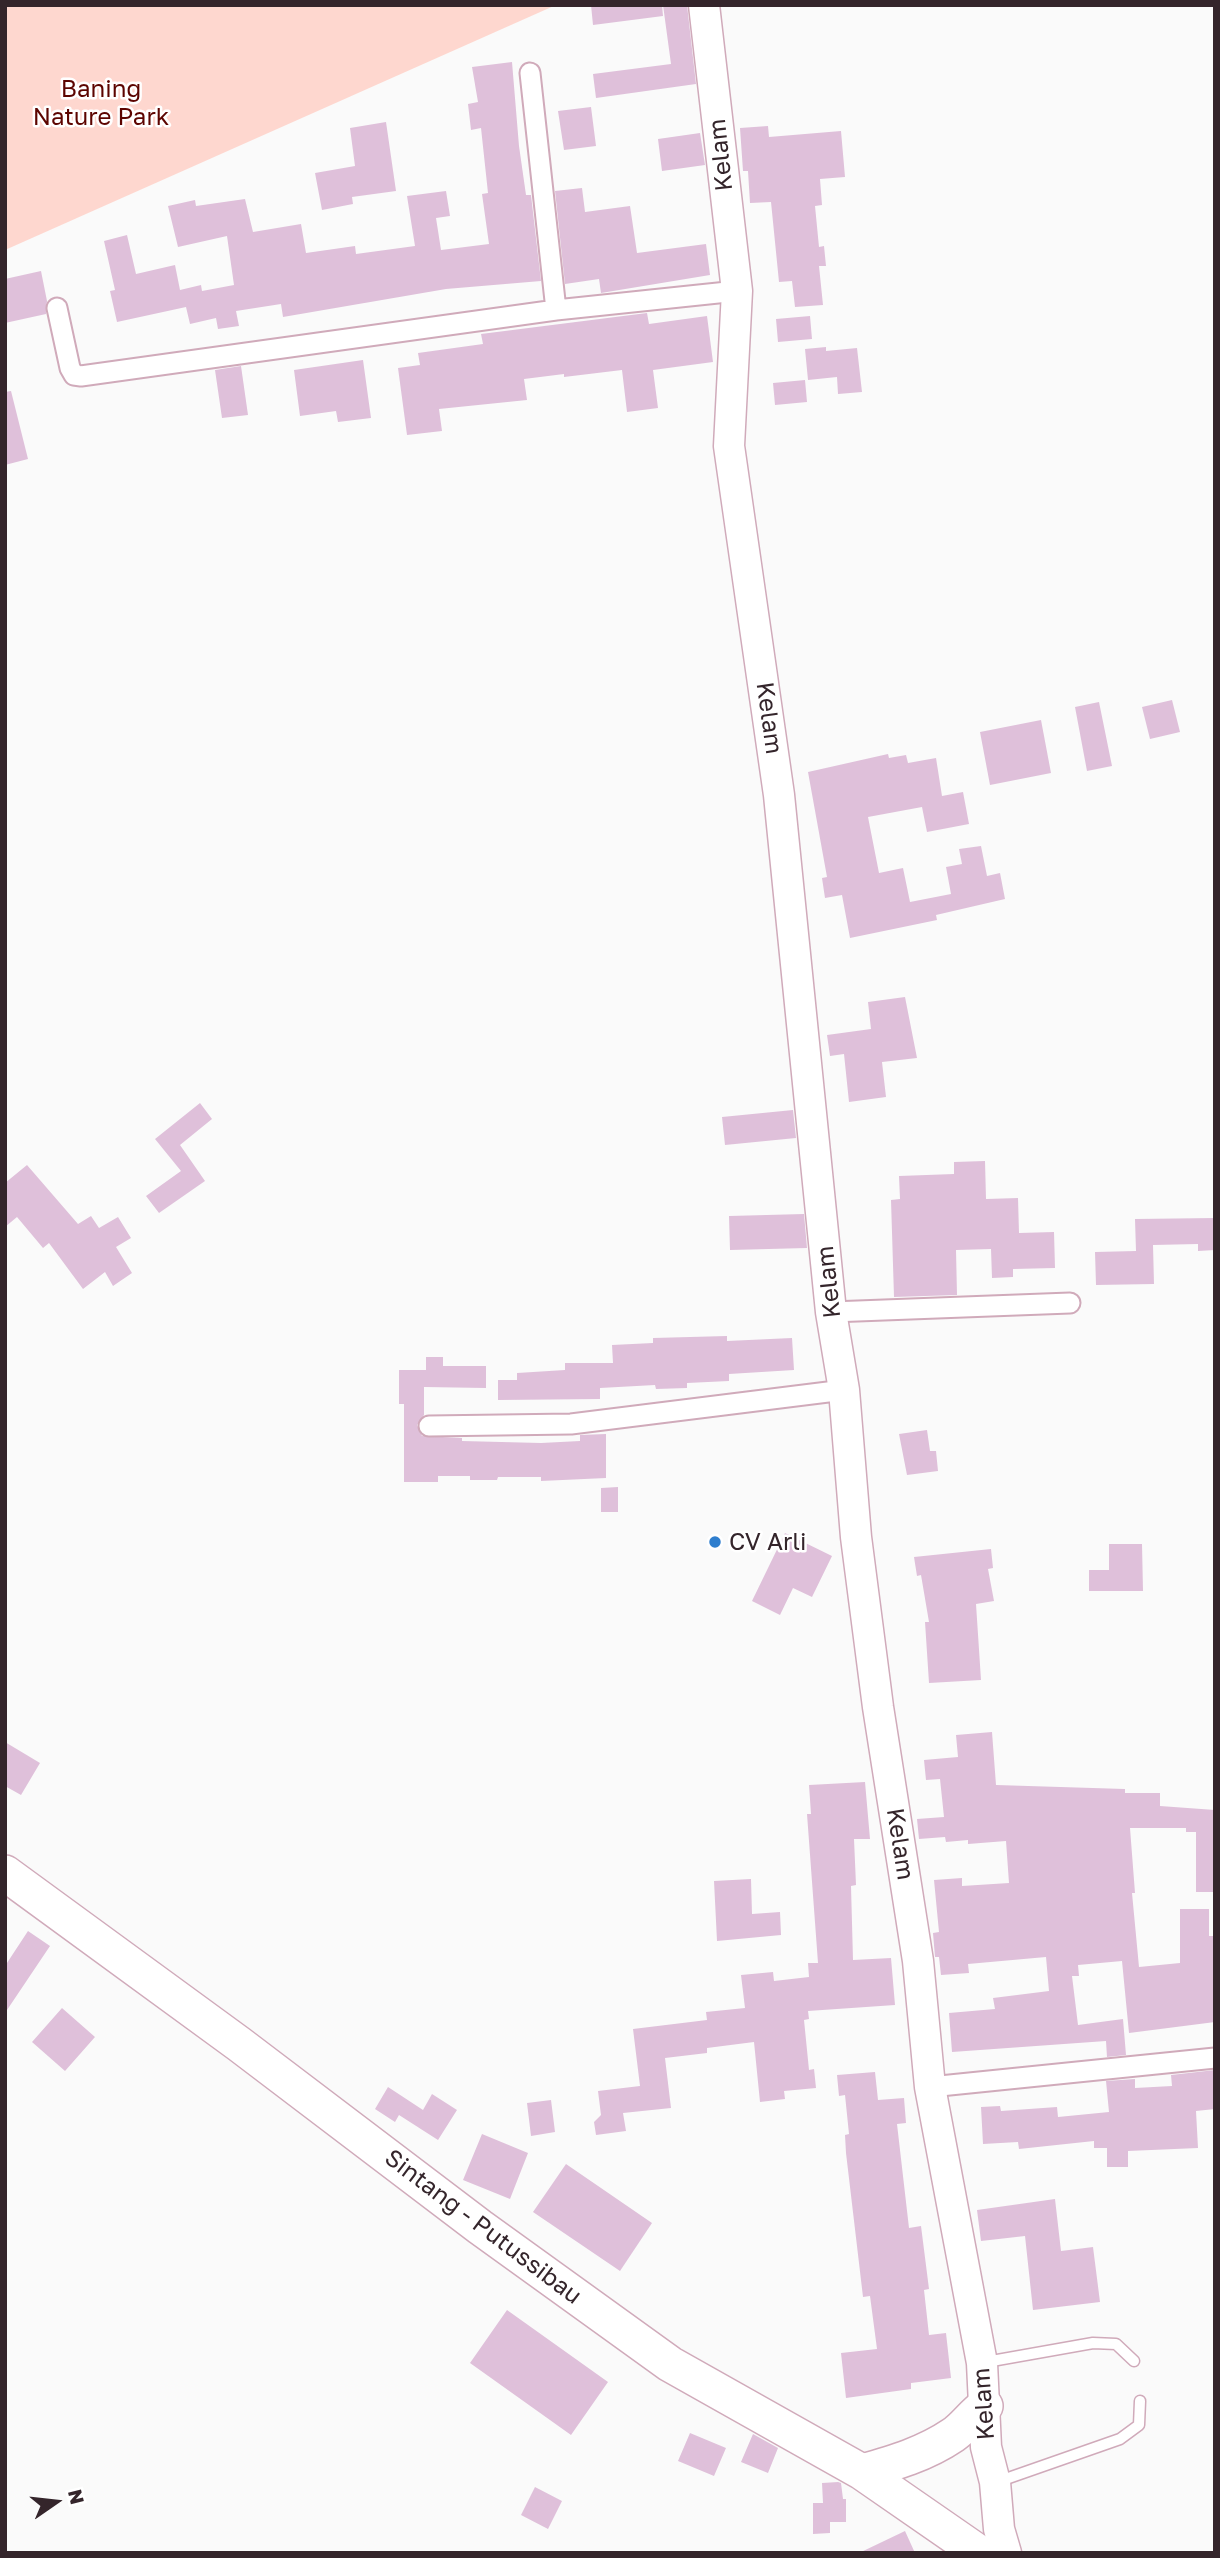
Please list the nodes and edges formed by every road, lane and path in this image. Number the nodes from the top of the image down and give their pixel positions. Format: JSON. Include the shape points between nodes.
{"nodes":[{"id":1,"x":704,"y":5,"type":"edge"},
{"id":2,"x":530,"y":72,"type":"dead end"},
{"id":3,"x":737,"y":291,"type":"junction"},
{"id":4,"x":57,"y":308,"type":"dead end"},
{"id":5,"x":555,"y":310,"type":"junction"},
{"id":6,"x":1070,"y":1303,"type":"dead end"},
{"id":7,"x":831,"y":1312,"type":"junction"},
{"id":8,"x":844,"y":1390,"type":"junction"},
{"id":9,"x":429,"y":1426,"type":"dead end"},
{"id":10,"x":5,"y":1873,"type":"edge"},
{"id":11,"x":1215,"y":2058,"type":"edge"},
{"id":12,"x":930,"y":2087,"type":"junction"},
{"id":13,"x":1134,"y":2361,"type":"dead end"},
{"id":14,"x":982,"y":2363,"type":"junction"},
{"id":15,"x":1140,"y":2401,"type":"dead end"},
{"id":16,"x":985,"y":2406,"type":"junction"},
{"id":17,"x":862,"y":2472,"type":"junction"},
{"id":18,"x":995,"y":2482,"type":"junction"},
{"id":19,"x":979,"y":2553,"type":"edge"},
{"id":20,"x":1006,"y":2553,"type":"edge"}],
"edges":[{"from":1,"to":3,"type":"main road","name":"Kelam"},
{"from":2,"to":5,"type":"street"},
{"from":3,"to":5,"type":"street"},
{"from":3,"to":7,"type":"main road","name":"Kelam","via":[[729,446],[779,796]]},
{"from":4,"to":5,"type":"street","via":[[70,368],[81,376]]},
{"from":6,"to":7,"type":"street"},
{"from":7,"to":8,"type":"main road","name":"Kelam"},
{"from":8,"to":9,"type":"street","via":[[571,1424]]},
{"from":8,"to":12,"type":"main road","name":"Kelam","via":[[856,1536],[918,1961]]},
{"from":10,"to":17,"type":"highway","name":"Sintang - Putussibau","via":[[659,2357]]},
{"from":11,"to":12,"type":"street"},
{"from":12,"to":14,"type":"main road","name":"Kelam"},
{"from":13,"to":14,"type":"lane","via":[[1116,2344],[1093,2343]]},
{"from":14,"to":16,"type":"main road","name":"Kelam"},
{"from":15,"to":18,"type":"lane","via":[[1139,2425],[1120,2439]]},
{"from":16,"to":17,"type":"highway","via":[[939,2443]]},
{"from":16,"to":18,"type":"main road","name":"Kelam","via":[[986,2447]]},
{"from":17,"to":19,"type":"highway","name":"Sintang - Putussibau"},
{"from":18,"to":20,"type":"main road","name":"Kelam"}]}
